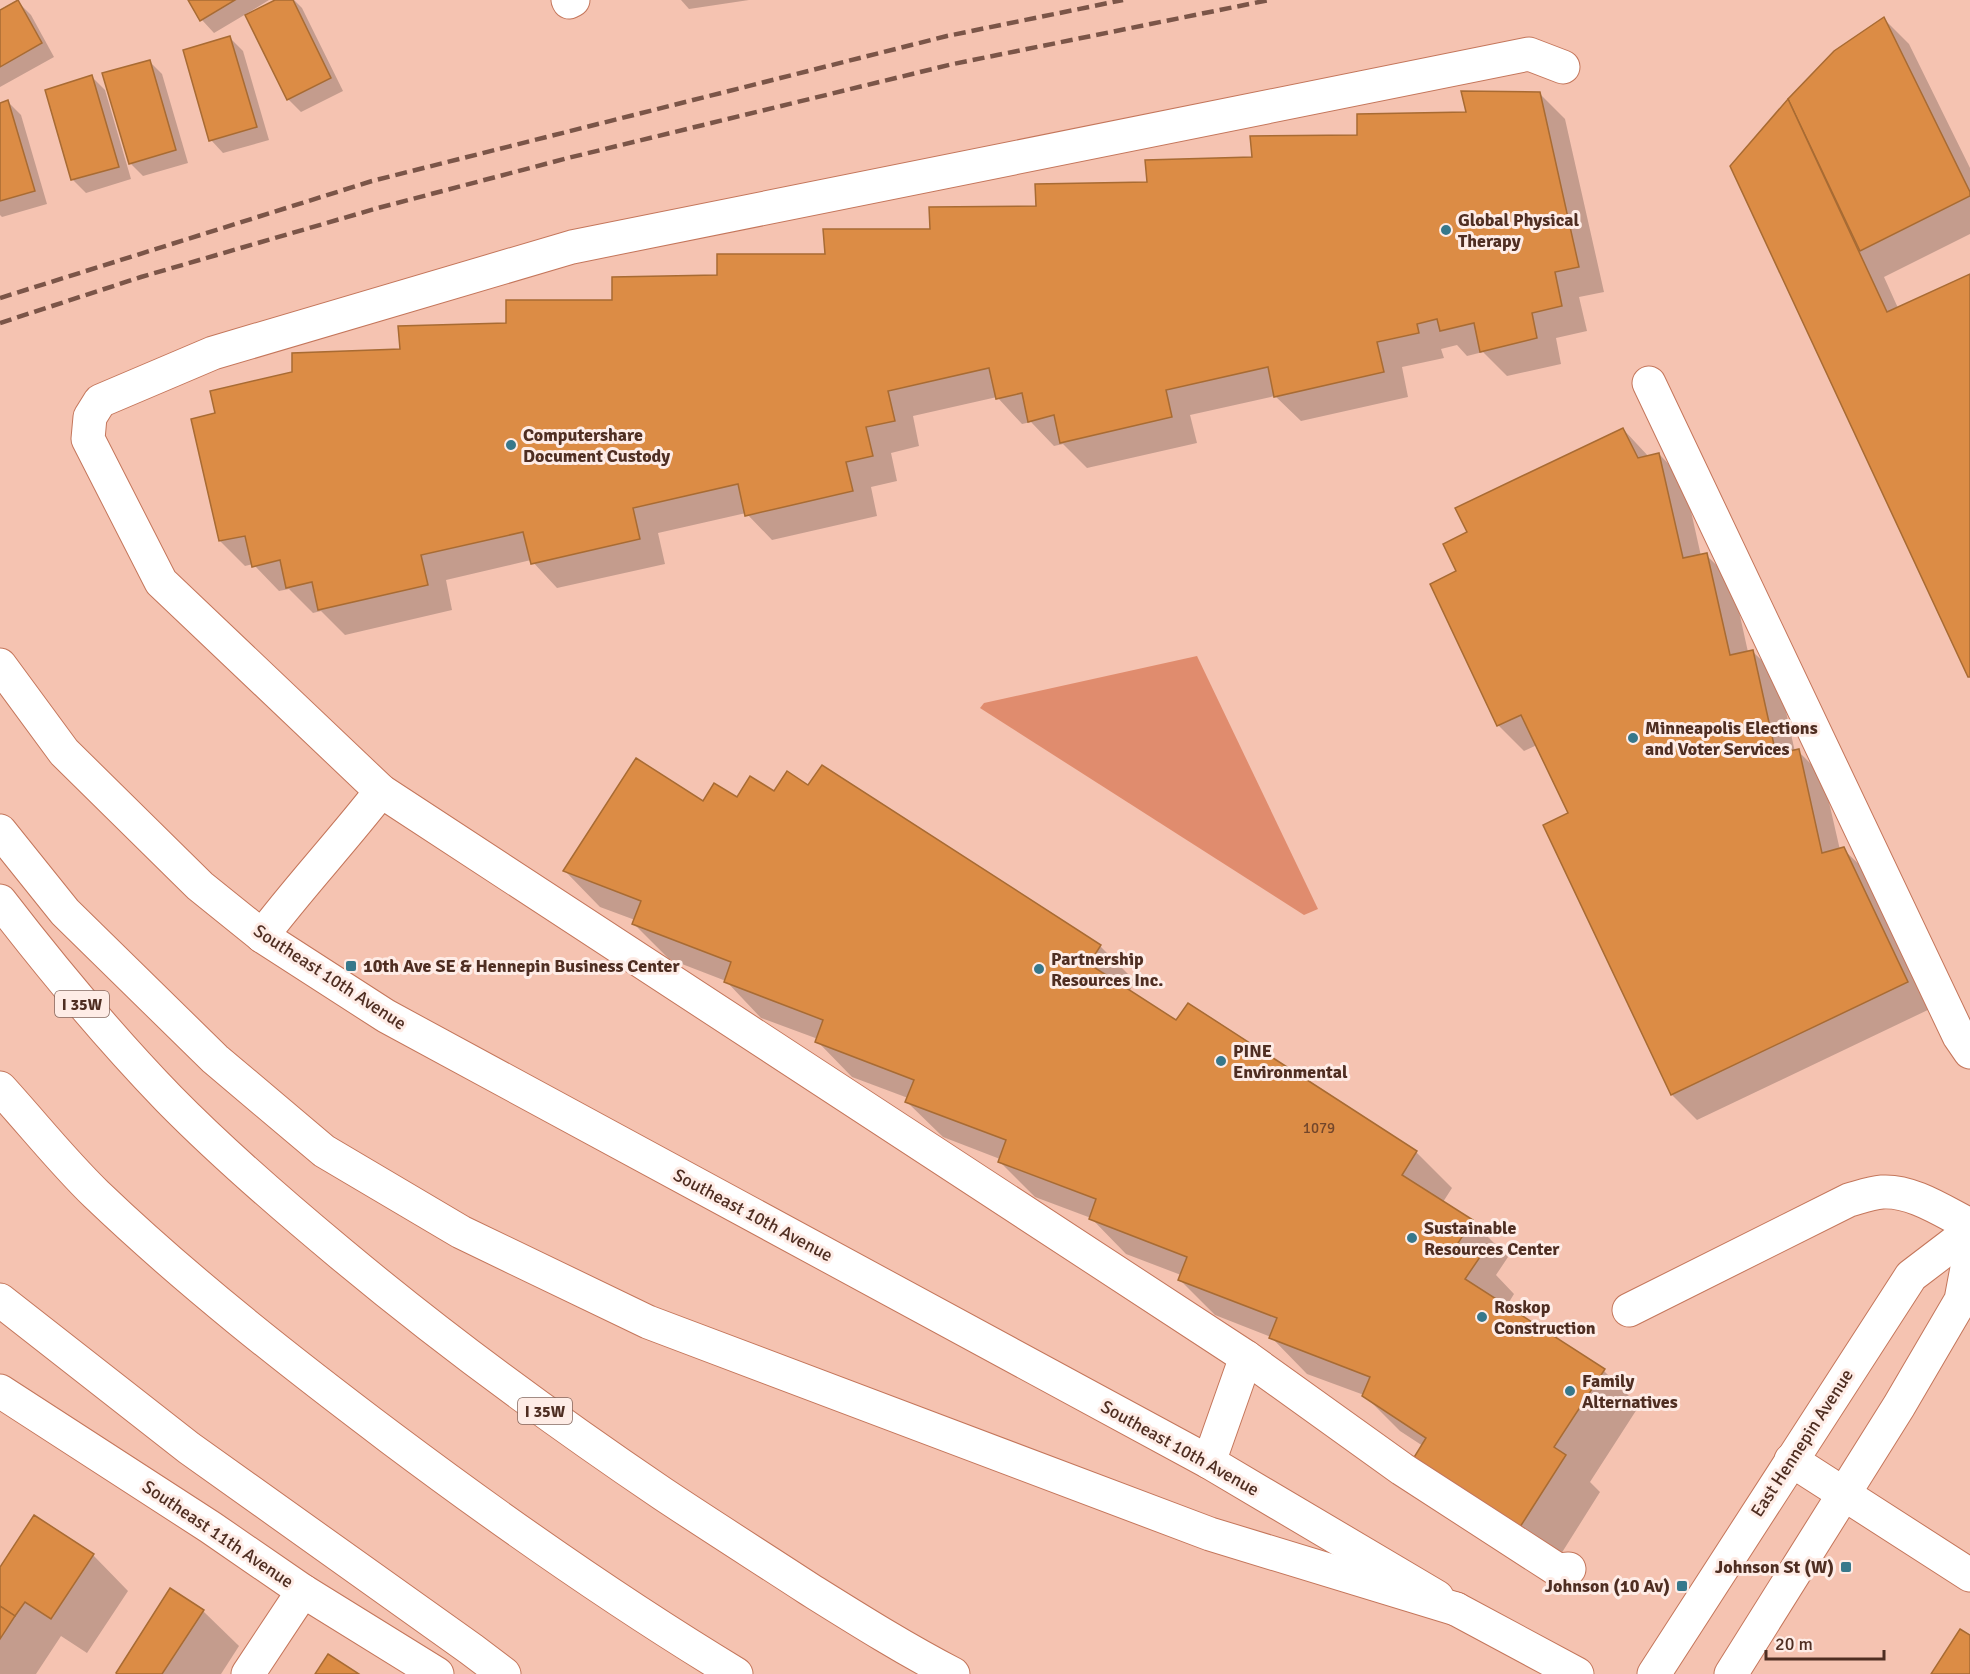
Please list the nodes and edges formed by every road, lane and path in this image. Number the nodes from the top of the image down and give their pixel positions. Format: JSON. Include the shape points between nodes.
{"nodes":[{"id":1,"x":568,"y":0,"type":"edge"},
{"id":2,"x":573,"y":0,"type":"edge"},
{"id":3,"x":1563,"y":67,"type":"dead end"},
{"id":4,"x":1649,"y":383,"type":"dead end"},
{"id":5,"x":0,"y":665,"type":"edge"},
{"id":6,"x":381,"y":791,"type":"junction"},
{"id":7,"x":0,"y":831,"type":"edge"},
{"id":8,"x":0,"y":901,"type":"edge"},
{"id":9,"x":262,"y":936,"type":"junction"},
{"id":10,"x":1970,"y":1052,"type":"edge"},
{"id":11,"x":0,"y":1088,"type":"edge"},
{"id":12,"x":1970,"y":1225,"type":"edge"},
{"id":13,"x":1970,"y":1231,"type":"edge"},
{"id":14,"x":1970,"y":1252,"type":"edge"},
{"id":15,"x":0,"y":1300,"type":"edge"},
{"id":16,"x":1629,"y":1310,"type":"dead end"},
{"id":17,"x":1246,"y":1357,"type":"junction"},
{"id":18,"x":0,"y":1391,"type":"edge"},
{"id":19,"x":1791,"y":1460,"type":"junction"},
{"id":20,"x":1209,"y":1462,"type":"junction"},
{"id":21,"x":1843,"y":1495,"type":"junction"},
{"id":22,"x":1569,"y":1569,"type":"dead end"},
{"id":23,"x":1970,"y":1575,"type":"edge"},
{"id":24,"x":303,"y":1591,"type":"junction"},
{"id":25,"x":1456,"y":1609,"type":"junction"},
{"id":26,"x":248,"y":1674,"type":"edge"},
{"id":27,"x":437,"y":1674,"type":"edge"},
{"id":28,"x":504,"y":1674,"type":"edge"},
{"id":29,"x":736,"y":1674,"type":"edge"},
{"id":30,"x":953,"y":1674,"type":"edge"},
{"id":31,"x":1577,"y":1674,"type":"edge"},
{"id":32,"x":1654,"y":1674,"type":"edge"},
{"id":33,"x":1731,"y":1674,"type":"edge"}],
"edges":[{"from":1,"to":2,"type":"main road"},
{"from":3,"to":6,"type":"main road","via":[[1529,54],[572,247],[213,353],[100,401],[90,417],[88,439],[161,582]]},
{"from":4,"to":10,"type":"main road"},
{"from":5,"to":9,"type":"main road","name":"Southeast 10th Avenue","via":[[64,752],[200,886]]},
{"from":6,"to":9,"type":"main road"},
{"from":6,"to":17,"type":"main road"},
{"from":7,"to":25,"type":"main road","via":[[65,912],[215,1059],[324,1151],[461,1232],[648,1322],[1210,1534]]},
{"from":8,"to":30,"type":"main road","number":"I 35W","via":[[60,980],[171,1101],[281,1204],[374,1281],[479,1365],[718,1531],[904,1649]]},
{"from":9,"to":20,"type":"main road","name":"Southeast 10th Avenue","via":[[386,1016]]},
{"from":11,"to":29,"type":"main road","via":[[94,1192],[199,1288],[306,1374],[547,1552]]},
{"from":12,"to":16,"type":"main road","via":[[1899,1193],[1881,1192],[1849,1200]]},
{"from":13,"to":19,"type":"main road","name":"East Hennepin Avenue","via":[[1911,1276]]},
{"from":14,"to":21,"type":"main road","via":[[1961,1300]]},
{"from":15,"to":28,"type":"main road","via":[[189,1449]]},
{"from":17,"to":20,"type":"main road"},
{"from":17,"to":22,"type":"main road","via":[[1402,1469],[1558,1570]]},
{"from":18,"to":24,"type":"main road","name":"Southeast 11th Avenue"},
{"from":19,"to":21,"type":"main road"},
{"from":19,"to":32,"type":"main road","name":"East Hennepin Avenue"},
{"from":20,"to":25,"type":"main road","name":"Southeast 10th Avenue"},
{"from":21,"to":23,"type":"main road"},
{"from":21,"to":33,"type":"main road"},
{"from":24,"to":26,"type":"main road"},
{"from":24,"to":27,"type":"main road","name":"Southeast 11th Avenue"},
{"from":25,"to":31,"type":"main road","name":"Southeast 10th Avenue"}]}
